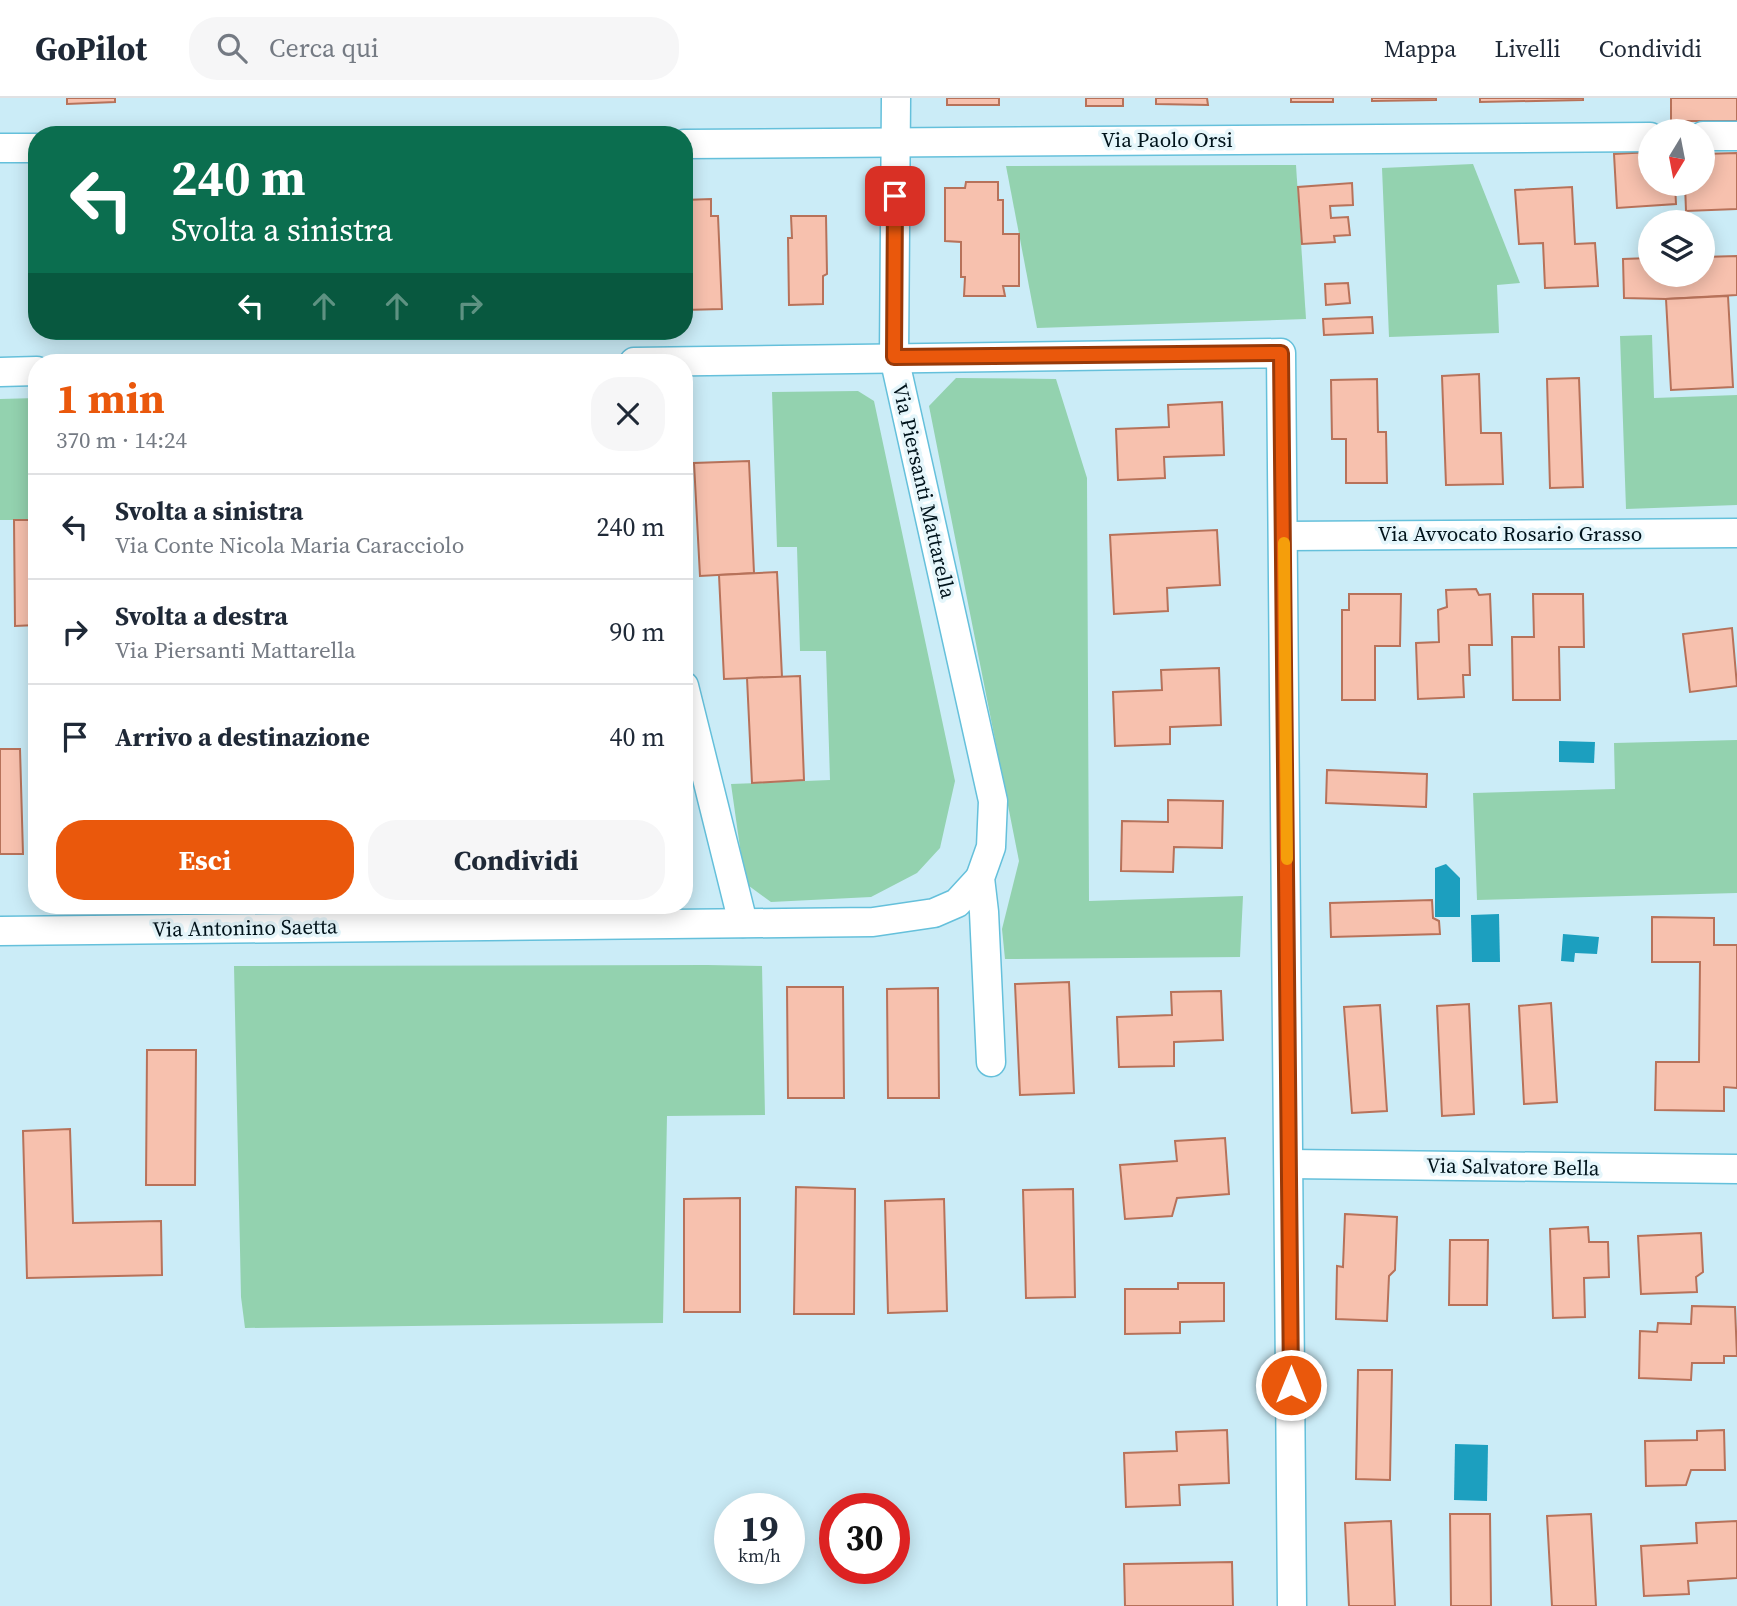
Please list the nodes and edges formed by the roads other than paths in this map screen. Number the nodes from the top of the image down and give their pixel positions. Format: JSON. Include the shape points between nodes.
{"nodes":[{"id":1,"x":896,"y":98,"type":"edge"},
{"id":2,"x":1715,"y":136,"type":"edge"},
{"id":3,"x":1737,"y":136,"type":"edge"},
{"id":4,"x":1638,"y":137,"type":"edge"},
{"id":5,"x":896,"y":142,"type":"junction"},
{"id":6,"x":693,"y":144,"type":"edge"},
{"id":7,"x":0,"y":148,"type":"edge"},
{"id":8,"x":28,"y":148,"type":"edge"},
{"id":9,"x":894,"y":357,"type":"junction"},
{"id":10,"x":693,"y":361,"type":"edge"},
{"id":11,"x":28,"y":371,"type":"edge"},
{"id":12,"x":0,"y":372,"type":"edge"},
{"id":13,"x":1737,"y":533,"type":"edge"},
{"id":14,"x":1284,"y":536,"type":"junction"},
{"id":15,"x":693,"y":722,"type":"edge"},
{"id":16,"x":981,"y":878,"type":"junction"},
{"id":17,"x":577,"y":914,"type":"edge"},
{"id":18,"x":200,"y":917,"type":"edge"},
{"id":19,"x":743,"y":923,"type":"junction"},
{"id":20,"x":0,"y":930,"type":"edge"},
{"id":21,"x":991,"y":1062,"type":"dead end"},
{"id":22,"x":1289,"y":1164,"type":"junction"},
{"id":23,"x":1737,"y":1169,"type":"edge"},
{"id":24,"x":1292,"y":1606,"type":"edge"}],
"edges":[{"from":1,"to":5,"type":"street","name":"Via Piersanti Mattarella"},
{"from":2,"to":3,"type":"street"},
{"from":4,"to":5,"type":"street","name":"Via Paolo Orsi"},
{"from":5,"to":6,"type":"street","name":"Via Paolo Orsi"},
{"from":5,"to":9,"type":"street","name":"Via Piersanti Mattarella"},
{"from":7,"to":8,"type":"street"},
{"from":9,"to":10,"type":"street"},
{"from":9,"to":14,"type":"street","via":[[1281,353]]},
{"from":9,"to":16,"type":"street","name":"Via Piersanti Mattarella","via":[[993,801],[990,847]]},
{"from":11,"to":12,"type":"street"},
{"from":13,"to":14,"type":"street","name":"Via Avvocato Rosario Grasso"},
{"from":14,"to":22,"type":"street"},
{"from":15,"to":19,"type":"street"},
{"from":16,"to":19,"type":"street","name":"Via Antonino Saetta","via":[[957,903],[934,913],[873,922]]},
{"from":16,"to":21,"type":"street"},
{"from":17,"to":18,"type":"street","name":"Via Antonino Saetta"},
{"from":17,"to":19,"type":"street","name":"Via Antonino Saetta"},
{"from":18,"to":20,"type":"street","name":"Via Antonino Saetta"},
{"from":22,"to":23,"type":"street","name":"Via Salvatore Bella"},
{"from":22,"to":24,"type":"street"}]}
